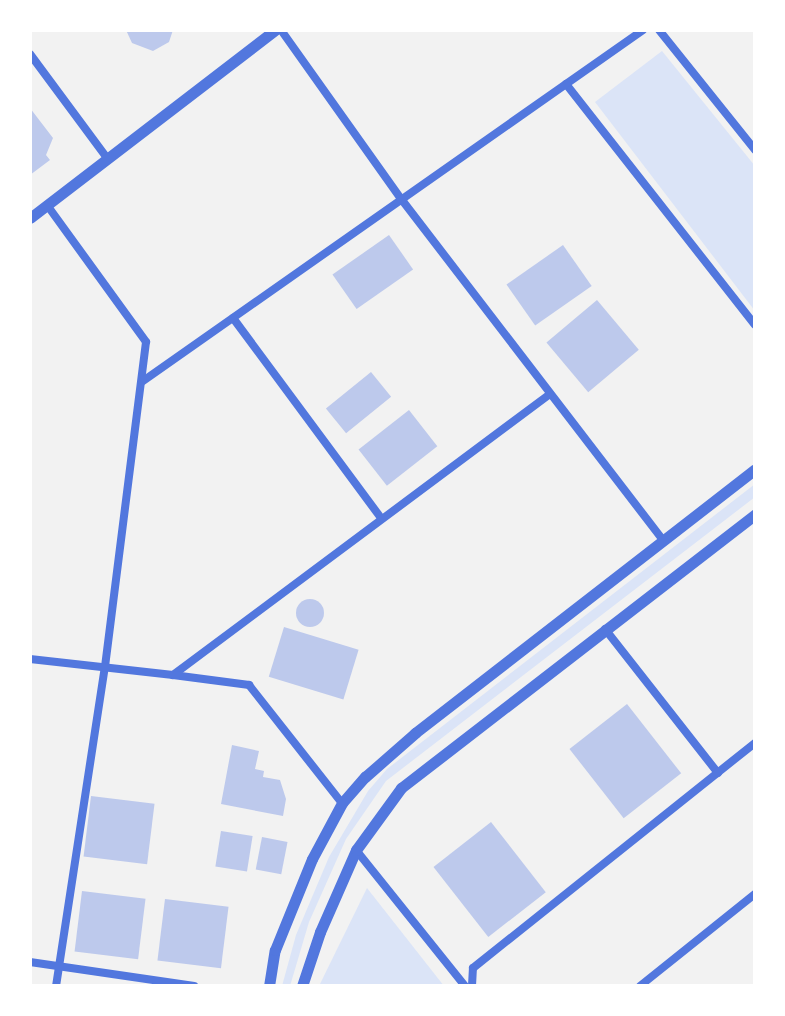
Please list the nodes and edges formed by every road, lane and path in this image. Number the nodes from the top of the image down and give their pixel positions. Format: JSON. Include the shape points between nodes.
{"nodes":[{"id":1,"x":278,"y":30,"type":"edge"},
{"id":2,"x":643,"y":30,"type":"edge"},
{"id":3,"x":659,"y":30,"type":"edge"},
{"id":4,"x":30,"y":54,"type":"edge"},
{"id":5,"x":566,"y":84,"type":"junction"},
{"id":6,"x":755,"y":150,"type":"edge"},
{"id":7,"x":107,"y":158,"type":"junction"},
{"id":8,"x":402,"y":200,"type":"junction"},
{"id":9,"x":47,"y":205,"type":"junction"},
{"id":10,"x":30,"y":218,"type":"edge"},
{"id":11,"x":233,"y":318,"type":"junction"},
{"id":12,"x":755,"y":325,"type":"edge"},
{"id":13,"x":143,"y":381,"type":"junction"},
{"id":14,"x":550,"y":394,"type":"junction"},
{"id":15,"x":755,"y":469,"type":"edge"},
{"id":16,"x":755,"y":514,"type":"edge"},
{"id":17,"x":381,"y":518,"type":"junction"},
{"id":18,"x":664,"y":541,"type":"junction"},
{"id":19,"x":605,"y":629,"type":"junction"},
{"id":20,"x":30,"y":659,"type":"edge"},
{"id":21,"x":105,"y":666,"type":"junction"},
{"id":22,"x":173,"y":675,"type":"junction"},
{"id":23,"x":755,"y":743,"type":"edge"},
{"id":24,"x":718,"y":773,"type":"junction"},
{"id":25,"x":342,"y":803,"type":"junction"},
{"id":26,"x":356,"y":850,"type":"junction"},
{"id":27,"x":755,"y":894,"type":"edge"},
{"id":28,"x":30,"y":962,"type":"edge"},
{"id":29,"x":60,"y":966,"type":"junction"},
{"id":30,"x":56,"y":986,"type":"edge"},
{"id":31,"x":194,"y":986,"type":"edge"},
{"id":32,"x":269,"y":986,"type":"edge"},
{"id":33,"x":302,"y":986,"type":"edge"},
{"id":34,"x":465,"y":986,"type":"edge"},
{"id":35,"x":472,"y":986,"type":"edge"},
{"id":36,"x":640,"y":986,"type":"edge"}],
"edges":[{"from":1,"to":7,"type":"street"},
{"from":1,"to":8,"type":"street"},
{"from":2,"to":5,"type":"street"},
{"from":3,"to":6,"type":"street"},
{"from":4,"to":7,"type":"street"},
{"from":5,"to":8,"type":"street"},
{"from":5,"to":12,"type":"street"},
{"from":7,"to":9,"type":"street"},
{"from":8,"to":11,"type":"street"},
{"from":8,"to":14,"type":"street"},
{"from":9,"to":10,"type":"street"},
{"from":9,"to":13,"type":"street","via":[[146,342]]},
{"from":11,"to":13,"type":"street"},
{"from":11,"to":17,"type":"street"},
{"from":13,"to":21,"type":"street"},
{"from":14,"to":17,"type":"street"},
{"from":14,"to":18,"type":"street"},
{"from":15,"to":18,"type":"street"},
{"from":16,"to":19,"type":"street"},
{"from":17,"to":22,"type":"street"},
{"from":18,"to":25,"type":"street","via":[[415,733]]},
{"from":19,"to":24,"type":"street"},
{"from":19,"to":26,"type":"street","via":[[401,788]]},
{"from":20,"to":21,"type":"street"},
{"from":21,"to":22,"type":"street"},
{"from":21,"to":29,"type":"street"},
{"from":22,"to":25,"type":"street","via":[[249,685]]},
{"from":23,"to":24,"type":"street"},
{"from":24,"to":35,"type":"street","via":[[473,968]]},
{"from":25,"to":32,"type":"street","via":[[275,950]]},
{"from":26,"to":33,"type":"street"},
{"from":26,"to":34,"type":"street"},
{"from":27,"to":36,"type":"street"},
{"from":28,"to":29,"type":"street"},
{"from":29,"to":30,"type":"street"},
{"from":29,"to":31,"type":"street"}]}
